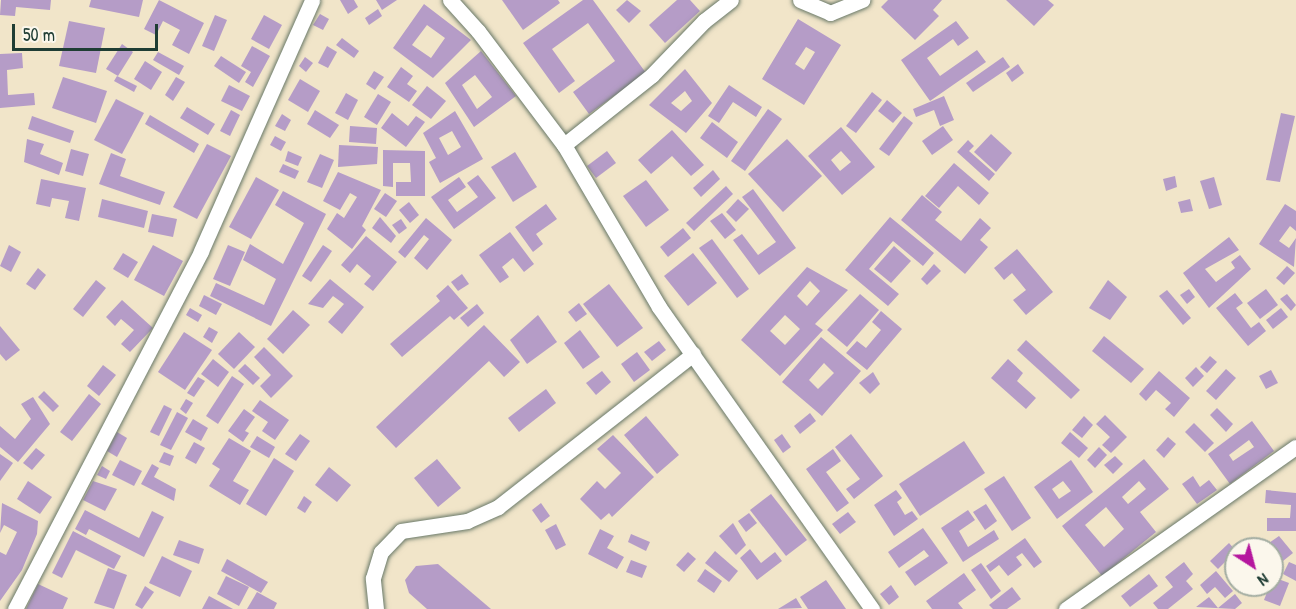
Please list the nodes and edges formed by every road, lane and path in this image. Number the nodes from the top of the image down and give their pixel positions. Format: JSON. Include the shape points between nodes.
{"nodes":[{"id":1,"x":312,"y":0,"type":"edge"},
{"id":2,"x":450,"y":0,"type":"edge"},
{"id":3,"x":731,"y":0,"type":"edge"},
{"id":4,"x":800,"y":0,"type":"edge"},
{"id":5,"x":863,"y":0,"type":"edge"},
{"id":6,"x":564,"y":146,"type":"junction"},
{"id":7,"x":693,"y":354,"type":"junction"},
{"id":8,"x":1296,"y":447,"type":"edge"},
{"id":9,"x":15,"y":609,"type":"edge"},
{"id":10,"x":376,"y":609,"type":"edge"},
{"id":11,"x":872,"y":609,"type":"edge"},
{"id":12,"x":1066,"y":609,"type":"edge"}],
"edges":[{"from":1,"to":9,"type":"street","via":[[201,251]]},
{"from":2,"to":6,"type":"street"},
{"from":3,"to":6,"type":"street","via":[[704,21],[652,75]]},
{"from":4,"to":5,"type":"street","via":[[830,13]]},
{"from":6,"to":7,"type":"street","via":[[659,307]]},
{"from":7,"to":10,"type":"street","via":[[498,507],[467,521],[401,531],[381,552],[373,578]]},
{"from":7,"to":11,"type":"street"},
{"from":8,"to":12,"type":"street"}]}
